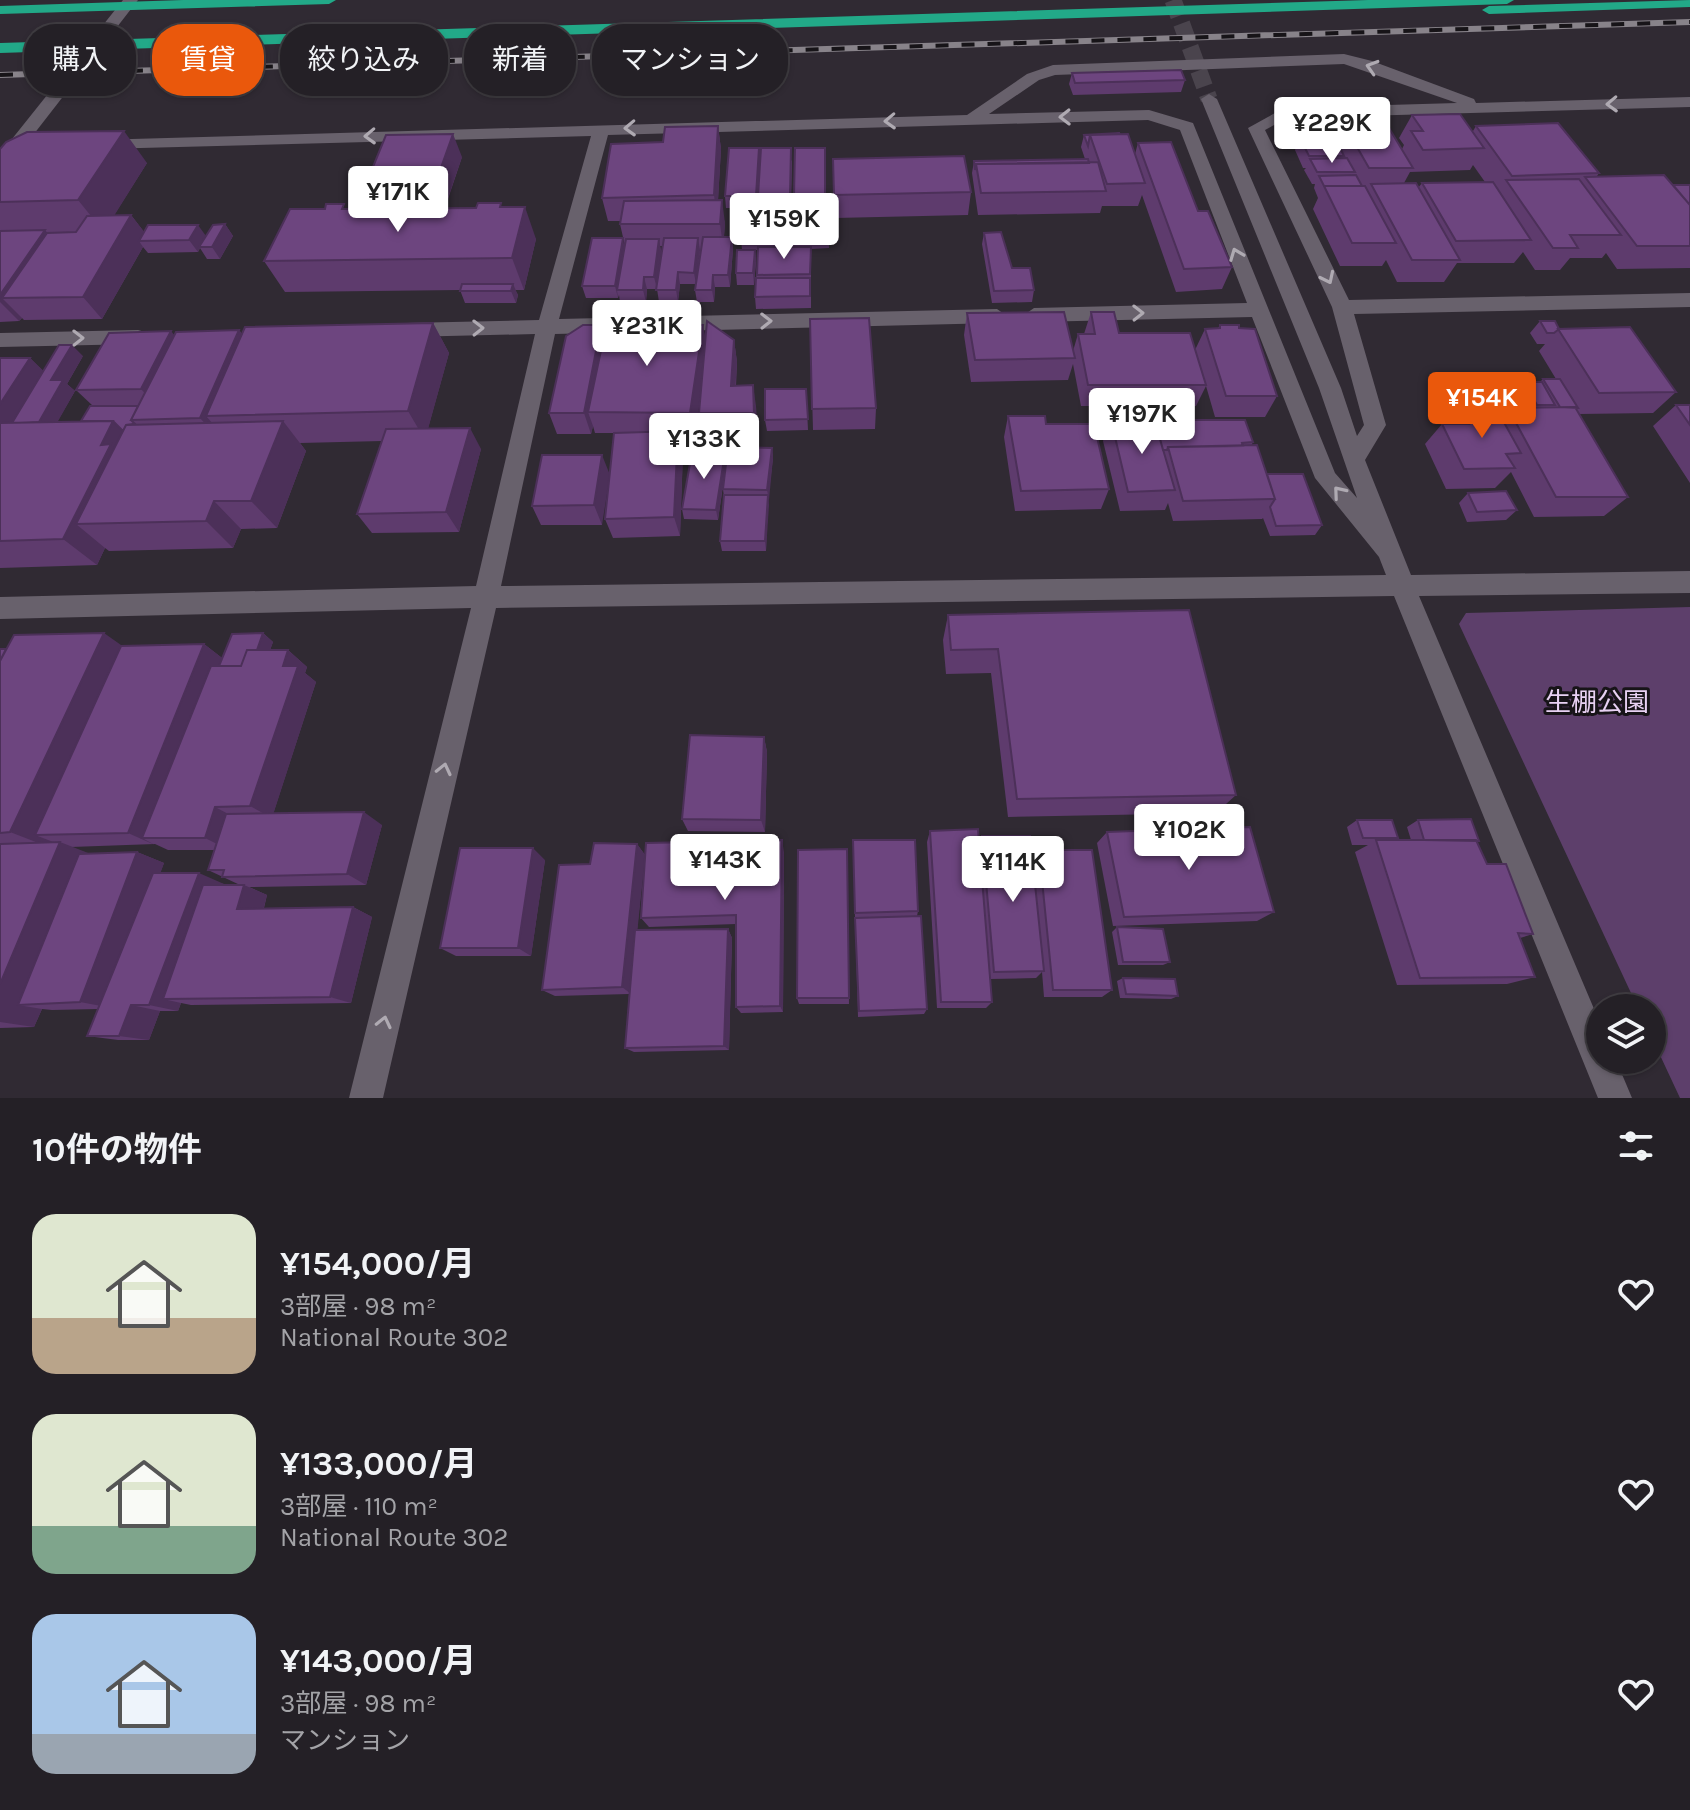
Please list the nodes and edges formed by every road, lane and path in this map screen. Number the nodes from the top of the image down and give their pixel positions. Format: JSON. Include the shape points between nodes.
{"nodes":[{"id":1,"x":131,"y":0,"type":"edge"},
{"id":2,"x":329,"y":0,"type":"edge"},
{"id":3,"x":1065,"y":0,"type":"edge"},
{"id":4,"x":1507,"y":0,"type":"edge"},
{"id":5,"x":1690,"y":3,"type":"edge"},
{"id":6,"x":0,"y":10,"type":"edge"},
{"id":7,"x":965,"y":10,"type":"junction"},
{"id":8,"x":112,"y":24,"type":"edge"},
{"id":9,"x":0,"y":32,"type":"edge"},
{"id":10,"x":136,"y":43,"type":"edge"},
{"id":11,"x":24,"y":47,"type":"edge"},
{"id":12,"x":0,"y":48,"type":"edge"},
{"id":13,"x":0,"y":58,"type":"edge"},
{"id":14,"x":51,"y":96,"type":"edge"},
{"id":15,"x":1209,"y":99,"type":"tunnel mouth"},
{"id":16,"x":1690,"y":102,"type":"edge"},
{"id":17,"x":1499,"y":107,"type":"junction"},
{"id":18,"x":968,"y":119,"type":"junction"},
{"id":19,"x":601,"y":129,"type":"junction"},
{"id":20,"x":78,"y":144,"type":"edge"},
{"id":21,"x":46,"y":145,"type":"edge"},
{"id":22,"x":7,"y":146,"type":"edge"},
{"id":23,"x":0,"y":166,"type":"edge"},
{"id":24,"x":1690,"y":300,"type":"edge"},
{"id":25,"x":1342,"y":307,"type":"junction"},
{"id":26,"x":1258,"y":310,"type":"junction"},
{"id":27,"x":547,"y":326,"type":"junction"},
{"id":28,"x":390,"y":330,"type":"edge"},
{"id":29,"x":156,"y":336,"type":"edge"},
{"id":30,"x":0,"y":340,"type":"edge"},
{"id":31,"x":1354,"y":460,"type":"junction"},
{"id":32,"x":1389,"y":551,"type":"junction"},
{"id":33,"x":1690,"y":582,"type":"edge"},
{"id":34,"x":1403,"y":587,"type":"junction"},
{"id":35,"x":486,"y":597,"type":"junction"},
{"id":36,"x":0,"y":608,"type":"edge"},
{"id":37,"x":366,"y":1098,"type":"edge"},
{"id":38,"x":1615,"y":1098,"type":"edge"}],
"edges":[{"from":1,"to":8,"type":"street"},
{"from":2,"to":6,"type":"highway"},
{"from":3,"to":7,"type":"highway"},
{"from":4,"to":7,"type":"highway"},
{"from":5,"to":7,"type":"highway","via":[[1160,21]]},
{"from":7,"to":9,"type":"highway"},
{"from":7,"to":10,"type":"highway"},
{"from":7,"to":13,"type":"highway","via":[[529,40]]},
{"from":11,"to":12,"type":"highway"},
{"from":14,"to":22,"type":"street"},
{"from":15,"to":31,"type":"street","via":[[1330,388]]},
{"from":16,"to":17,"type":"street","one_way":true},
{"from":17,"to":18,"type":"street","one_way":true,"via":[[1468,102],[1344,59],[1053,70]]},
{"from":17,"to":25,"type":"street","one_way":true,"via":[[1284,113],[1256,128]]},
{"from":18,"to":19,"type":"street","one_way":true},
{"from":26,"to":18,"type":"street","one_way":true,"via":[[1187,127],[1149,115]]},
{"from":19,"to":20,"type":"street","one_way":true},
{"from":19,"to":27,"type":"street"},
{"from":21,"to":22,"type":"street"},
{"from":22,"to":23,"type":"street"},
{"from":24,"to":25,"type":"street"},
{"from":25,"to":31,"type":"street","via":[[1375,425]]},
{"from":27,"to":26,"type":"street","one_way":true},
{"from":32,"to":26,"type":"street","one_way":true,"via":[[1326,478]]},
{"from":28,"to":27,"type":"street","one_way":true},
{"from":27,"to":35,"type":"street"},
{"from":30,"to":29,"type":"street","one_way":true},
{"from":31,"to":32,"type":"street"},
{"from":32,"to":34,"type":"street"},
{"from":33,"to":34,"type":"street"},
{"from":34,"to":35,"type":"street"},
{"from":34,"to":38,"type":"street"},
{"from":35,"to":36,"type":"street"},
{"from":37,"to":35,"type":"street","one_way":true}]}
